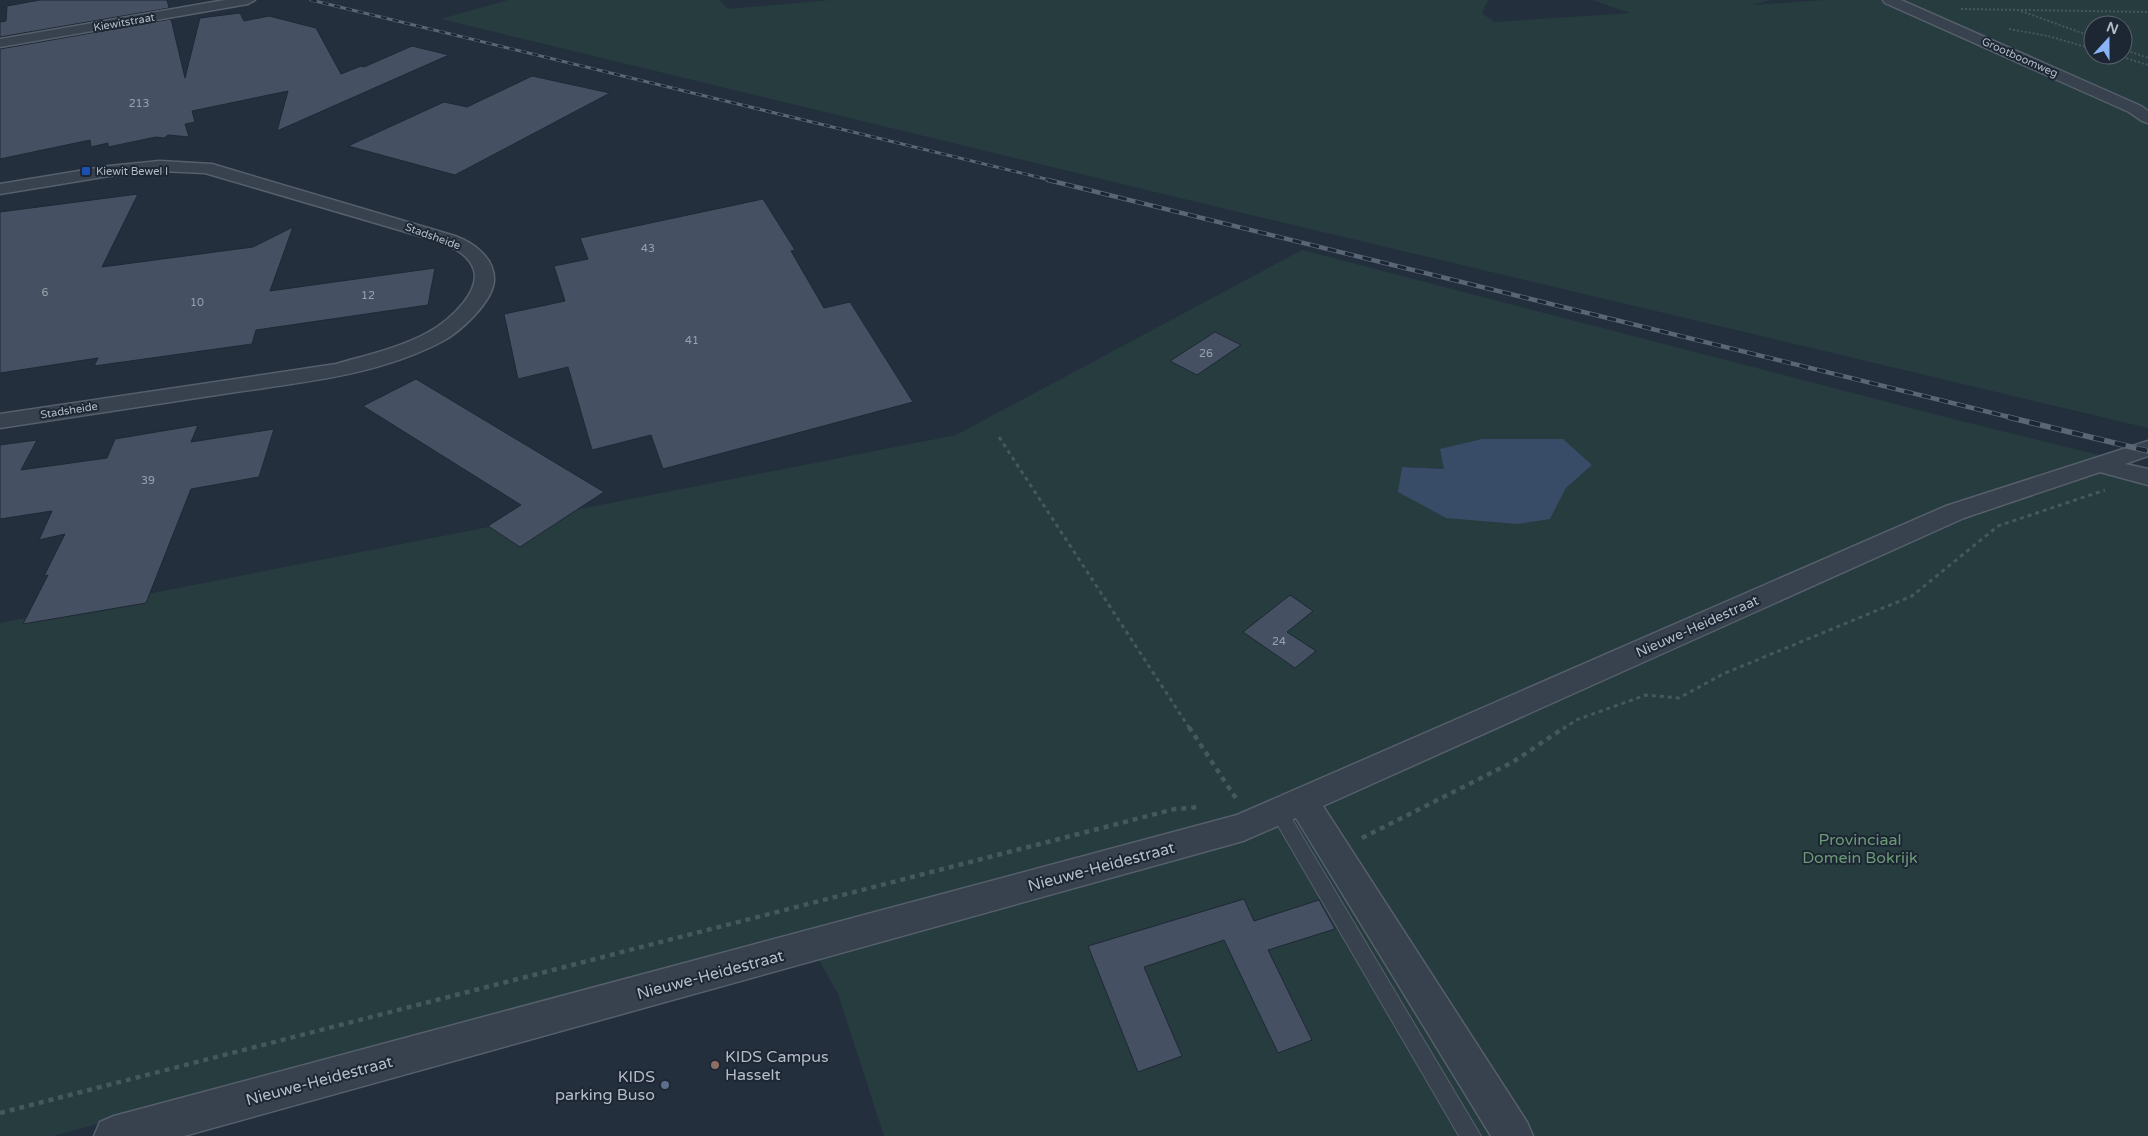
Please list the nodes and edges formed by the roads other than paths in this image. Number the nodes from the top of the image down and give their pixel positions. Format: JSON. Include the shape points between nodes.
{"nodes":[{"id":1,"x":248,"y":0,"type":"edge"},
{"id":2,"x":1890,"y":0,"type":"edge"},
{"id":3,"x":0,"y":43,"type":"edge"},
{"id":4,"x":2148,"y":118,"type":"edge"},
{"id":5,"x":0,"y":189,"type":"edge"},
{"id":6,"x":0,"y":421,"type":"edge"},
{"id":7,"x":2148,"y":448,"type":"edge"},
{"id":8,"x":2097,"y":464,"type":"junction"},
{"id":9,"x":2147,"y":477,"type":"edge"},
{"id":10,"x":1291,"y":806,"type":"junction"},
{"id":11,"x":114,"y":1136,"type":"edge"},
{"id":12,"x":1471,"y":1136,"type":"edge"},
{"id":13,"x":1513,"y":1136,"type":"edge"}],
"edges":[{"from":1,"to":3,"type":"street","name":"Kiewitstraat"},
{"from":2,"to":4,"type":"street","name":"Grootboomweg","via":[[2135,109]]},
{"from":5,"to":6,"type":"street","name":"Stadsheide","via":[[126,169],[160,166],[206,168],[437,235],[466,248],[480,261],[484,274],[482,292],[465,312],[435,337],[390,356],[338,370]]},
{"from":7,"to":8,"type":"street","name":"Nieuwe-Heidestraat"},
{"from":8,"to":9,"type":"street"},
{"from":8,"to":10,"type":"street","name":"Nieuwe-Heidestraat","via":[[1955,512]]},
{"from":10,"to":11,"type":"street","name":"Nieuwe-Heidestraat","via":[[1243,827]]},
{"from":10,"to":12,"type":"lane"},
{"from":10,"to":13,"type":"street","via":[[1334,851]]}]}
